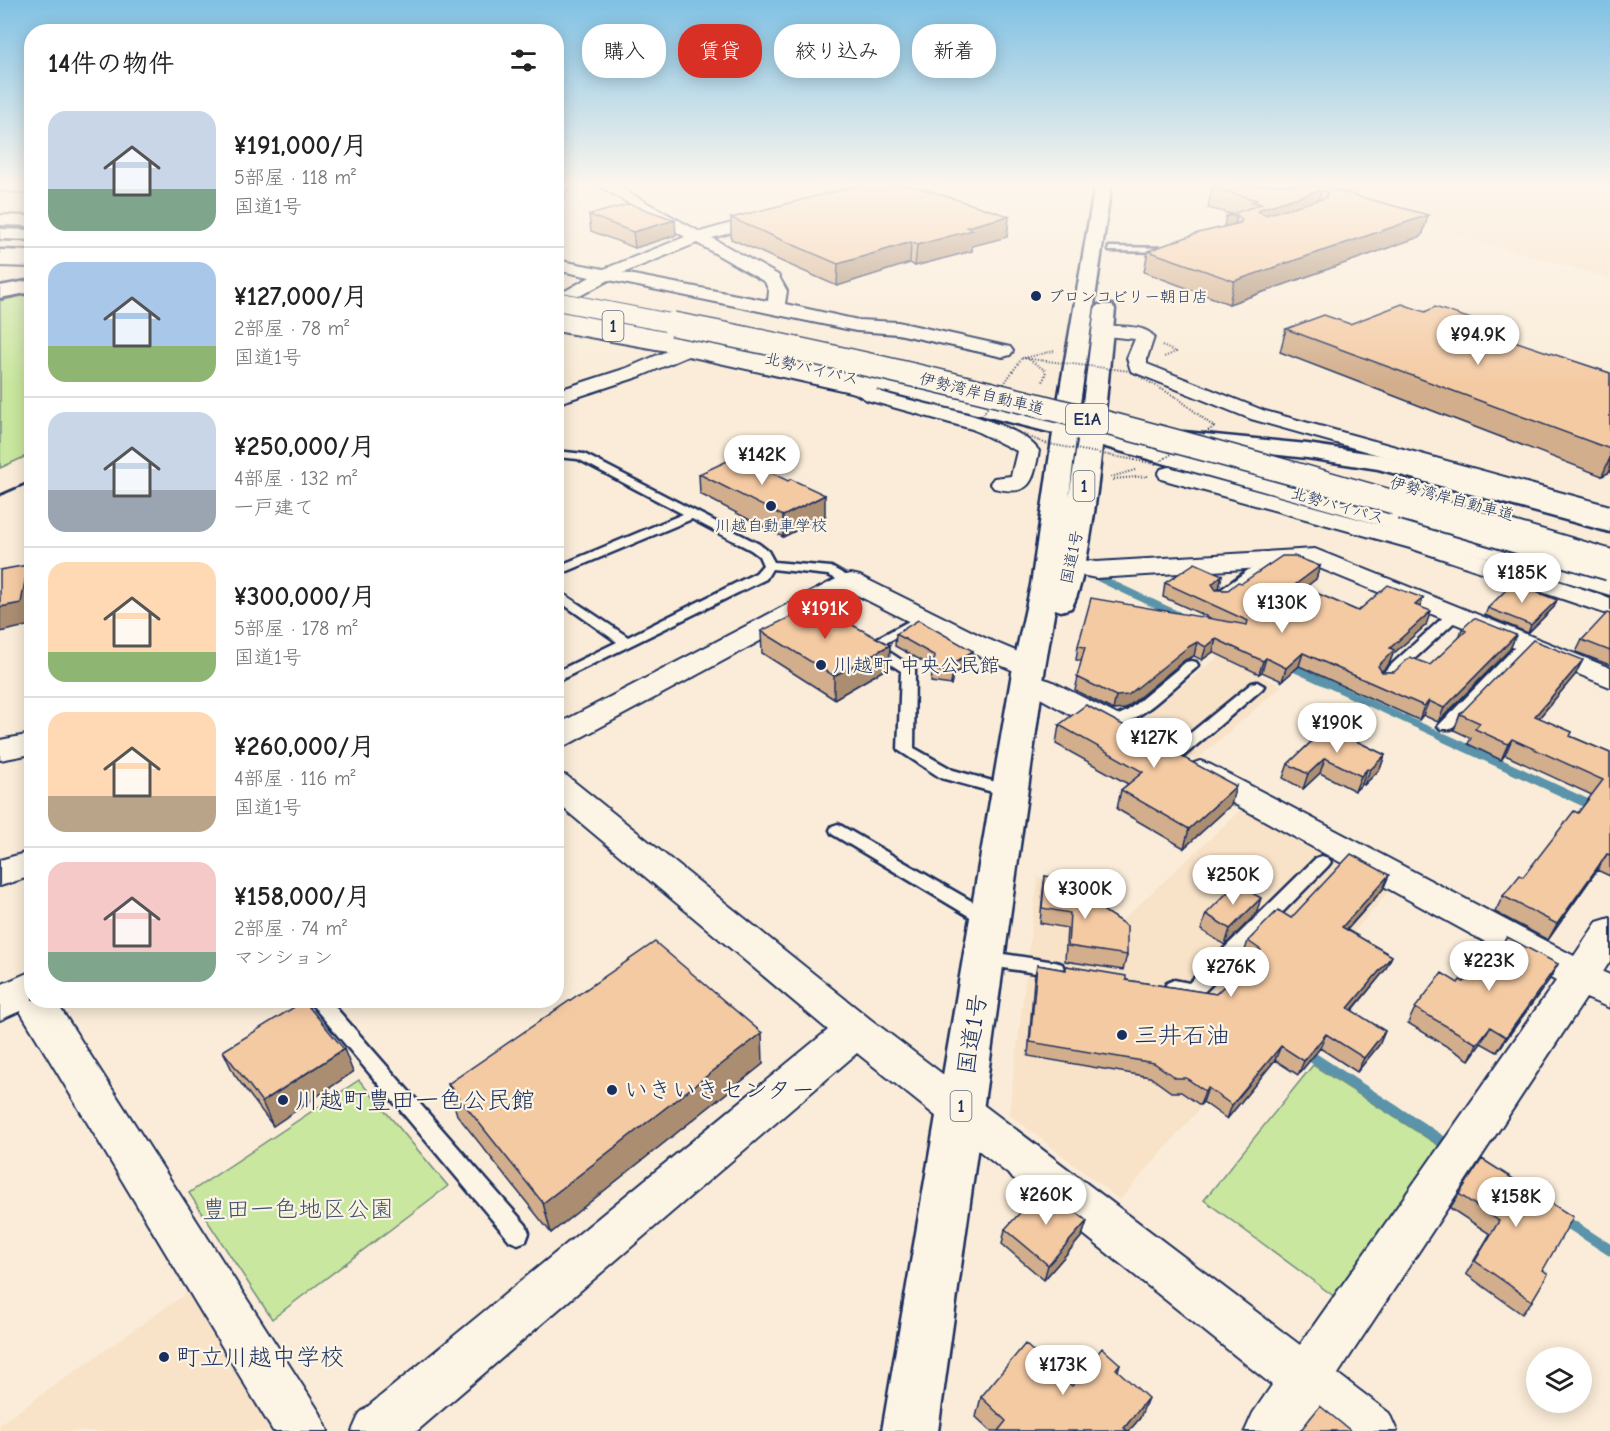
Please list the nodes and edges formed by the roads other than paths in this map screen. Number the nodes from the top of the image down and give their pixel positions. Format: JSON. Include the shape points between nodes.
{"nodes":[{"id":1,"x":657,"y":252,"type":"edge"},
{"id":2,"x":724,"y":252,"type":"edge"},
{"id":3,"x":1093,"y":252,"type":"edge"},
{"id":4,"x":1112,"y":252,"type":"edge"},
{"id":5,"x":0,"y":255,"type":"edge"},
{"id":6,"x":24,"y":256,"type":"edge"},
{"id":7,"x":0,"y":261,"type":"edge"},
{"id":8,"x":24,"y":262,"type":"edge"},
{"id":9,"x":564,"y":266,"type":"edge"},
{"id":10,"x":607,"y":274,"type":"junction"},
{"id":11,"x":24,"y":288,"type":"edge"},
{"id":12,"x":564,"y":289,"type":"edge"},
{"id":13,"x":0,"y":292,"type":"edge"},
{"id":14,"x":564,"y":298,"type":"edge"},
{"id":15,"x":564,"y":305,"type":"edge"},
{"id":16,"x":771,"y":308,"type":"junction"},
{"id":17,"x":564,"y":317,"type":"edge"},
{"id":18,"x":856,"y":325,"type":"junction"},
{"id":19,"x":564,"y":327,"type":"edge"},
{"id":20,"x":1103,"y":330,"type":"junction"},
{"id":21,"x":687,"y":350,"type":"junction"},
{"id":22,"x":1003,"y":351,"type":"dead end"},
{"id":23,"x":811,"y":367,"type":"junction"},
{"id":24,"x":869,"y":385,"type":"junction"},
{"id":25,"x":564,"y":395,"type":"edge"},
{"id":26,"x":1065,"y":429,"type":"junction"},
{"id":27,"x":1091,"y":433,"type":"junction"},
{"id":28,"x":1357,"y":451,"type":"junction"},
{"id":29,"x":564,"y":455,"type":"edge"},
{"id":30,"x":1158,"y":465,"type":"junction"},
{"id":31,"x":1097,"y":475,"type":"junction"},
{"id":32,"x":1002,"y":483,"type":"dead end"},
{"id":33,"x":1301,"y":503,"type":"junction"},
{"id":34,"x":1610,"y":513,"type":"edge"},
{"id":35,"x":692,"y":514,"type":"junction"},
{"id":36,"x":1610,"y":524,"type":"edge"},
{"id":37,"x":1610,"y":543,"type":"edge"},
{"id":38,"x":1269,"y":560,"type":"junction"},
{"id":39,"x":770,"y":565,"type":"junction"},
{"id":40,"x":1610,"y":565,"type":"edge"},
{"id":41,"x":1070,"y":566,"type":"junction"},
{"id":42,"x":564,"y":570,"type":"edge"},
{"id":43,"x":851,"y":582,"type":"junction"},
{"id":44,"x":1610,"y":586,"type":"edge"},
{"id":45,"x":1218,"y":598,"type":"edge"},
{"id":46,"x":564,"y":599,"type":"edge"},
{"id":47,"x":1610,"y":607,"type":"edge"},
{"id":48,"x":1455,"y":614,"type":"junction"},
{"id":49,"x":922,"y":618,"type":"junction"},
{"id":50,"x":627,"y":643,"type":"junction"},
{"id":51,"x":1526,"y":644,"type":"junction"},
{"id":52,"x":1191,"y":665,"type":"dead end"},
{"id":53,"x":564,"y":674,"type":"edge"},
{"id":54,"x":1035,"y":677,"type":"junction"},
{"id":55,"x":1610,"y":678,"type":"edge"},
{"id":56,"x":1382,"y":681,"type":"edge"},
{"id":57,"x":1257,"y":686,"type":"dead end"},
{"id":58,"x":1111,"y":724,"type":"junction"},
{"id":59,"x":1446,"y":726,"type":"dead end"},
{"id":60,"x":564,"y":734,"type":"edge"},
{"id":61,"x":24,"y":746,"type":"edge"},
{"id":62,"x":0,"y":750,"type":"edge"},
{"id":63,"x":1172,"y":757,"type":"junction"},
{"id":64,"x":1012,"y":786,"type":"junction"},
{"id":65,"x":564,"y":791,"type":"edge"},
{"id":66,"x":838,"y":830,"type":"dead end"},
{"id":67,"x":1322,"y":862,"type":"dead end"},
{"id":68,"x":24,"y":866,"type":"edge"},
{"id":69,"x":0,"y":873,"type":"edge"},
{"id":70,"x":1610,"y":932,"type":"edge"},
{"id":71,"x":987,"y":939,"type":"junction"},
{"id":72,"x":1077,"y":973,"type":"edge"},
{"id":73,"x":1595,"y":985,"type":"edge"},
{"id":74,"x":1159,"y":986,"type":"edge"},
{"id":75,"x":33,"y":1008,"type":"edge"},
{"id":76,"x":324,"y":1008,"type":"edge"},
{"id":77,"x":856,"y":1030,"type":"junction"},
{"id":78,"x":960,"y":1110,"type":"junction"},
{"id":79,"x":518,"y":1233,"type":"dead end"},
{"id":80,"x":1306,"y":1378,"type":"junction"},
{"id":81,"x":302,"y":1431,"type":"edge"},
{"id":82,"x":378,"y":1431,"type":"edge"},
{"id":83,"x":909,"y":1431,"type":"edge"},
{"id":84,"x":1271,"y":1431,"type":"edge"},
{"id":85,"x":1371,"y":1431,"type":"edge"}],
"edges":[{"from":1,"to":10,"type":"street"},
{"from":2,"to":16,"type":"street","via":[[772,279],[778,291],[776,304]]},
{"from":3,"to":26,"type":"main road","name":"国道1号","number":"1"},
{"from":4,"to":20,"type":"main road","name":"国道1号","number":"1"},
{"from":5,"to":6,"type":"main road"},
{"from":7,"to":8,"type":"street"},
{"from":9,"to":10,"type":"street"},
{"from":10,"to":14,"type":"street"},
{"from":10,"to":16,"type":"street"},
{"from":11,"to":13,"type":"main road"},
{"from":12,"to":37,"type":"main road","name":"伊勢湾岸自動車道","number":"E1A","bridge":true,"via":[[809,337],[1045,391],[1377,477]]},
{"from":15,"to":40,"type":"main road","name":"伊勢湾岸自動車道","number":"E1A","bridge":true,"via":[[790,348],[1011,400],[1344,488]]},
{"from":16,"to":18,"type":"street"},
{"from":17,"to":23,"type":"main road","name":"北勢バイパス","number":"1"},
{"from":18,"to":22,"type":"street","via":[[898,328]]},
{"from":18,"to":23,"type":"street","via":[[855,332]]},
{"from":19,"to":21,"type":"street","number":"1"},
{"from":20,"to":27,"type":"main road","name":"国道1号","number":"1"},
{"from":20,"to":28,"type":"street","via":[[1145,337],[1137,358],[1138,367]]},
{"from":21,"to":24,"type":"street","number":"1","via":[[838,385]]},
{"from":21,"to":25,"type":"street"},
{"from":23,"to":24,"type":"main road","name":"北勢バイパス","number":"1"},
{"from":24,"to":26,"type":"main road","name":"北勢バイパス","number":"1"},
{"from":24,"to":32,"type":"street","via":[[864,392],[980,424],[1025,447],[1028,451],[1022,480]]},
{"from":26,"to":27,"type":"main road","name":"北勢バイパス","number":"1"},
{"from":26,"to":54,"type":"main road","name":"国道1号","number":"1"},
{"from":27,"to":28,"type":"main road","name":"北勢バイパス","number":"1"},
{"from":27,"to":30,"type":"main road","name":"北勢バイパス","number":"1"},
{"from":27,"to":31,"type":"main road","name":"国道1号","number":"1"},
{"from":28,"to":34,"type":"street","number":"1"},
{"from":28,"to":36,"type":"main road","name":"北勢バイパス","number":"1"},
{"from":29,"to":35,"type":"lane","via":[[580,456]]},
{"from":30,"to":31,"type":"main road","via":[[1121,454],[1102,459]]},
{"from":30,"to":33,"type":"main road","name":"北勢バイパス","number":"1"},
{"from":31,"to":41,"type":"main road","name":"国道1号","number":"1"},
{"from":33,"to":44,"type":"main road","name":"北勢バイパス","number":"1"},
{"from":33,"to":47,"type":"street"},
{"from":35,"to":39,"type":"lane","via":[[764,554]]},
{"from":35,"to":42,"type":"lane"},
{"from":38,"to":41,"type":"street","via":[[1096,570]]},
{"from":38,"to":45,"type":"lane"},
{"from":38,"to":48,"type":"street","via":[[1315,557]]},
{"from":39,"to":43,"type":"lane","via":[[831,571]]},
{"from":39,"to":50,"type":"lane","via":[[761,576]]},
{"from":41,"to":54,"type":"main road","name":"国道1号","number":"1"},
{"from":43,"to":49,"type":"street"},
{"from":43,"to":60,"type":"street"},
{"from":46,"to":50,"type":"lane"},
{"from":48,"to":51,"type":"street"},
{"from":48,"to":56,"type":"lane"},
{"from":49,"to":54,"type":"street"},
{"from":49,"to":64,"type":"lane","via":[[870,646],[908,669],[906,750],[947,774]]},
{"from":50,"to":53,"type":"lane"},
{"from":51,"to":55,"type":"street"},
{"from":51,"to":59,"type":"lane"},
{"from":52,"to":58,"type":"lane","via":[[1132,714]]},
{"from":54,"to":58,"type":"street"},
{"from":54,"to":64,"type":"main road","name":"国道1号","number":"1"},
{"from":57,"to":63,"type":"lane"},
{"from":58,"to":63,"type":"street"},
{"from":61,"to":62,"type":"street"},
{"from":63,"to":73,"type":"street"},
{"from":64,"to":71,"type":"main road","name":"国道1号","number":"1"},
{"from":65,"to":77,"type":"street"},
{"from":66,"to":71,"type":"lane"},
{"from":67,"to":74,"type":"lane","via":[[1193,991]]},
{"from":68,"to":69,"type":"street"},
{"from":70,"to":73,"type":"street"},
{"from":71,"to":72,"type":"lane"},
{"from":71,"to":78,"type":"main road","name":"国道1号","number":"1"},
{"from":73,"to":80,"type":"street"},
{"from":75,"to":81,"type":"street"},
{"from":76,"to":79,"type":"lane"},
{"from":77,"to":78,"type":"street"},
{"from":77,"to":82,"type":"street"},
{"from":78,"to":80,"type":"street"},
{"from":78,"to":83,"type":"main road","name":"国道1号","number":"1"},
{"from":80,"to":84,"type":"street"},
{"from":80,"to":85,"type":"street"}]}
